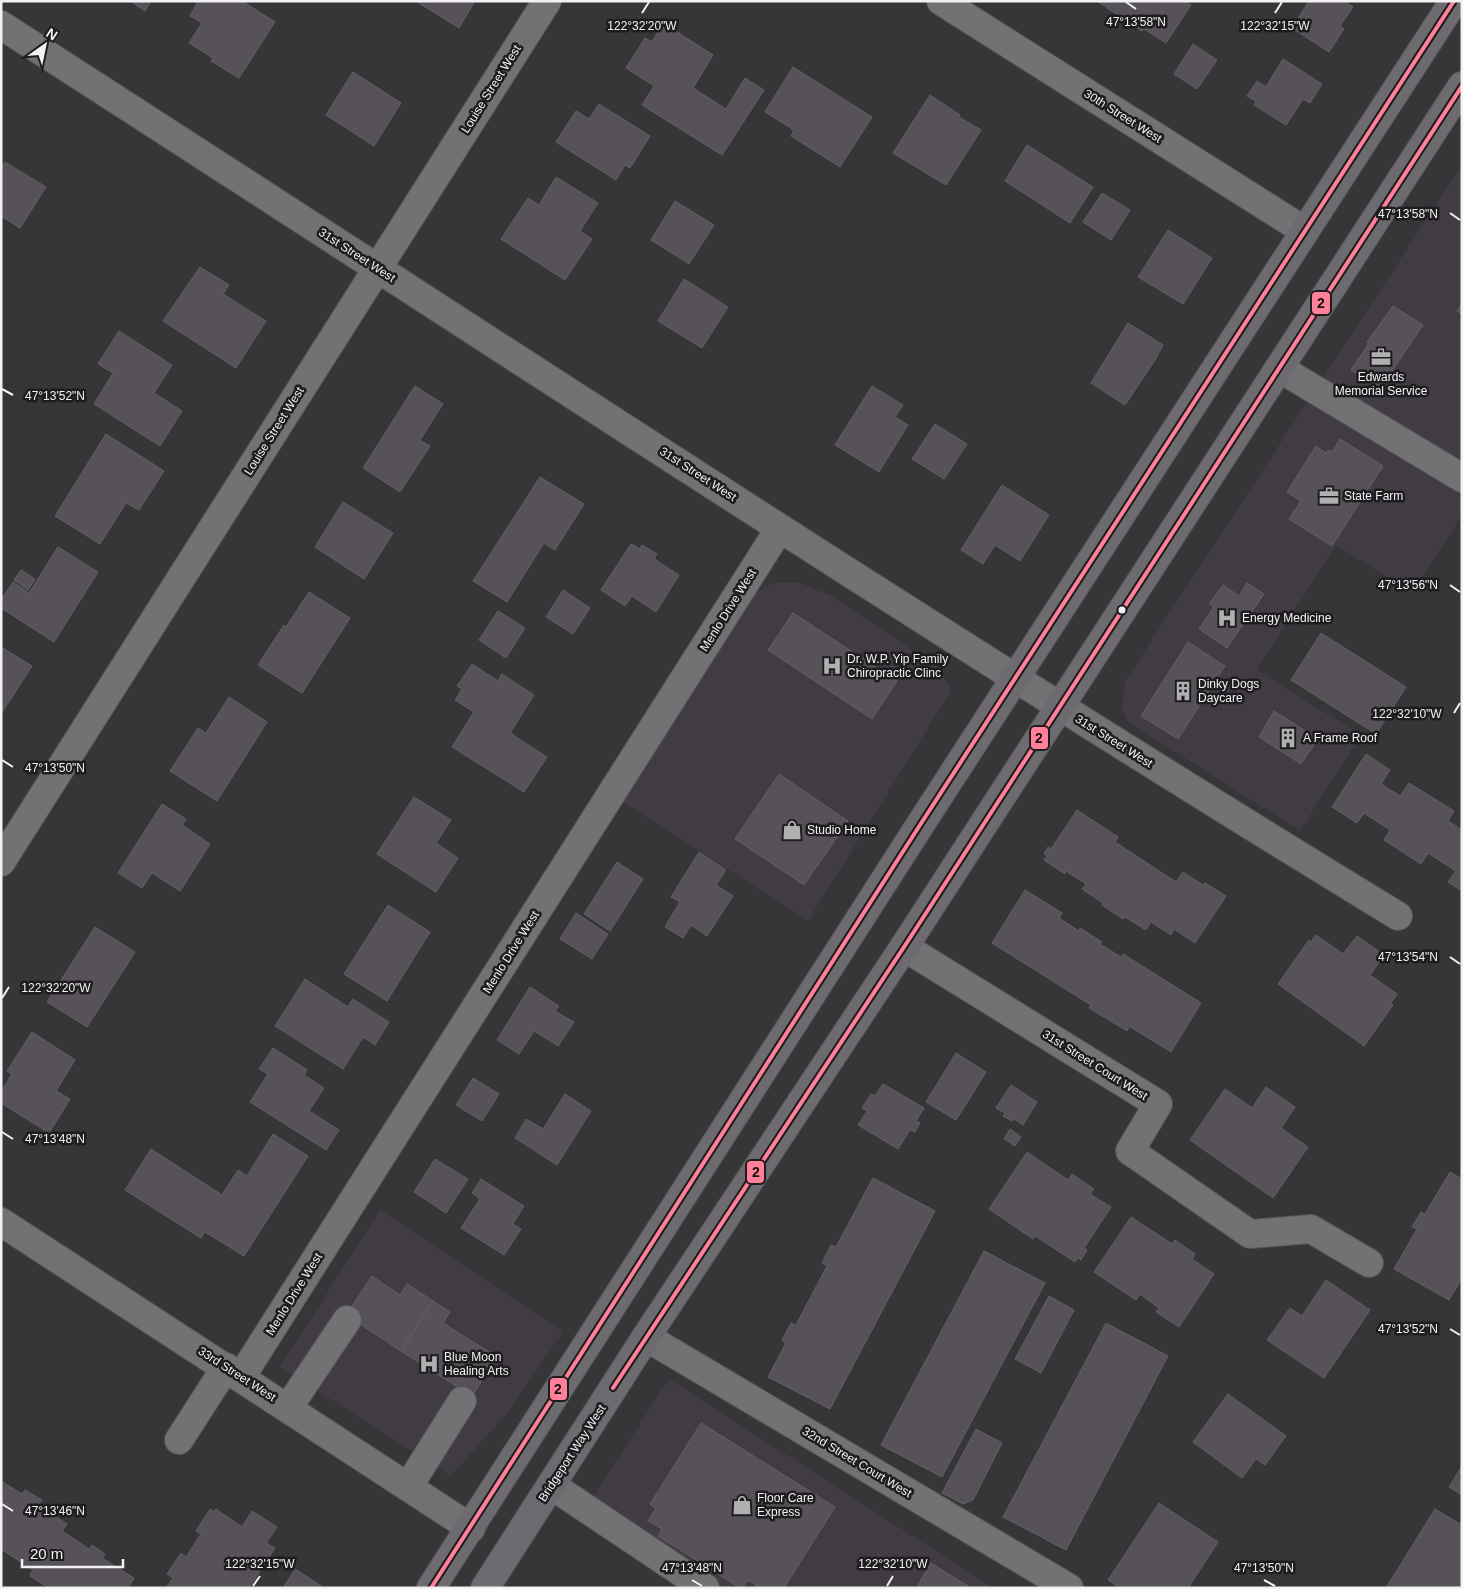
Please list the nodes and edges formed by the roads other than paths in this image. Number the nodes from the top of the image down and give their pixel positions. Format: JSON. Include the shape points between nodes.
{"nodes":[{"id":1,"x":547,"y":1,"type":"edge"},
{"id":2,"x":941,"y":1,"type":"edge"},
{"id":3,"x":1454,"y":1,"type":"edge"},
{"id":4,"x":1,"y":25,"type":"edge"},
{"id":5,"x":1462,"y":86,"type":"edge"},
{"id":6,"x":1305,"y":232,"type":"junction"},
{"id":7,"x":378,"y":268,"type":"junction"},
{"id":8,"x":1279,"y":368,"type":"junction"},
{"id":9,"x":1462,"y":478,"type":"edge"},
{"id":10,"x":780,"y":528,"type":"junction"},
{"id":11,"x":1016,"y":678,"type":"junction"},
{"id":12,"x":1060,"y":707,"type":"junction"},
{"id":13,"x":1,"y":862,"type":"edge"},
{"id":14,"x":1398,"y":916,"type":"dead end"},
{"id":15,"x":904,"y":947,"type":"junction"},
{"id":16,"x":1,"y":1222,"type":"edge"},
{"id":17,"x":1369,"y":1263,"type":"dead end"},
{"id":18,"x":347,"y":1320,"type":"dead end"},
{"id":19,"x":646,"y":1337,"type":"junction"},
{"id":20,"x":234,"y":1372,"type":"junction"},
{"id":21,"x":462,"y":1401,"type":"dead end"},
{"id":22,"x":288,"y":1408,"type":"junction"},
{"id":23,"x":179,"y":1440,"type":"dead end"},
{"id":24,"x":551,"y":1486,"type":"junction"},
{"id":25,"x":408,"y":1487,"type":"junction"},
{"id":26,"x":471,"y":1528,"type":"junction"},
{"id":27,"x":432,"y":1588,"type":"edge"},
{"id":28,"x":485,"y":1588,"type":"edge"},
{"id":29,"x":705,"y":1588,"type":"edge"},
{"id":30,"x":1069,"y":1588,"type":"edge"}],
"edges":[{"from":1,"to":7,"type":"street","name":"Louise Street West"},
{"from":2,"to":6,"type":"street","name":"30th Street West"},
{"from":3,"to":6,"type":"main road"},
{"from":4,"to":7,"type":"street","name":"31st Street West"},
{"from":5,"to":8,"type":"main road","name":"Bridgeport Way West"},
{"from":6,"to":11,"type":"main road"},
{"from":7,"to":10,"type":"street","name":"31st Street West"},
{"from":7,"to":13,"type":"street","name":"Louise Street West"},
{"from":8,"to":9,"type":"street"},
{"from":8,"to":12,"type":"main road","name":"Bridgeport Way West"},
{"from":10,"to":11,"type":"street","name":"31st Street West"},
{"from":10,"to":20,"type":"street","name":"Menlo Drive West"},
{"from":11,"to":12,"type":"street","name":"31st Street West"},
{"from":11,"to":26,"type":"main road"},
{"from":12,"to":14,"type":"street","name":"31st Street West"},
{"from":12,"to":15,"type":"main road","name":"Bridgeport Way West"},
{"from":15,"to":17,"type":"street","name":"31st Street Court West","via":[[1158,1104],[1130,1151],[1250,1234],[1311,1229]]},
{"from":15,"to":19,"type":"main road","name":"Bridgeport Way West"},
{"from":16,"to":20,"type":"street","name":"33rd Street West"},
{"from":18,"to":22,"type":"street"},
{"from":19,"to":24,"type":"main road","name":"Bridgeport Way West"},
{"from":19,"to":30,"type":"street","name":"32nd Street Court West"},
{"from":20,"to":22,"type":"street","name":"33rd Street West"},
{"from":20,"to":23,"type":"street","name":"Menlo Drive West"},
{"from":21,"to":25,"type":"street"},
{"from":22,"to":25,"type":"street","name":"33rd Street West"},
{"from":24,"to":28,"type":"main road","name":"Bridgeport Way West"},
{"from":24,"to":29,"type":"street"},
{"from":25,"to":26,"type":"street","name":"33rd Street West"},
{"from":26,"to":27,"type":"main road"}]}
